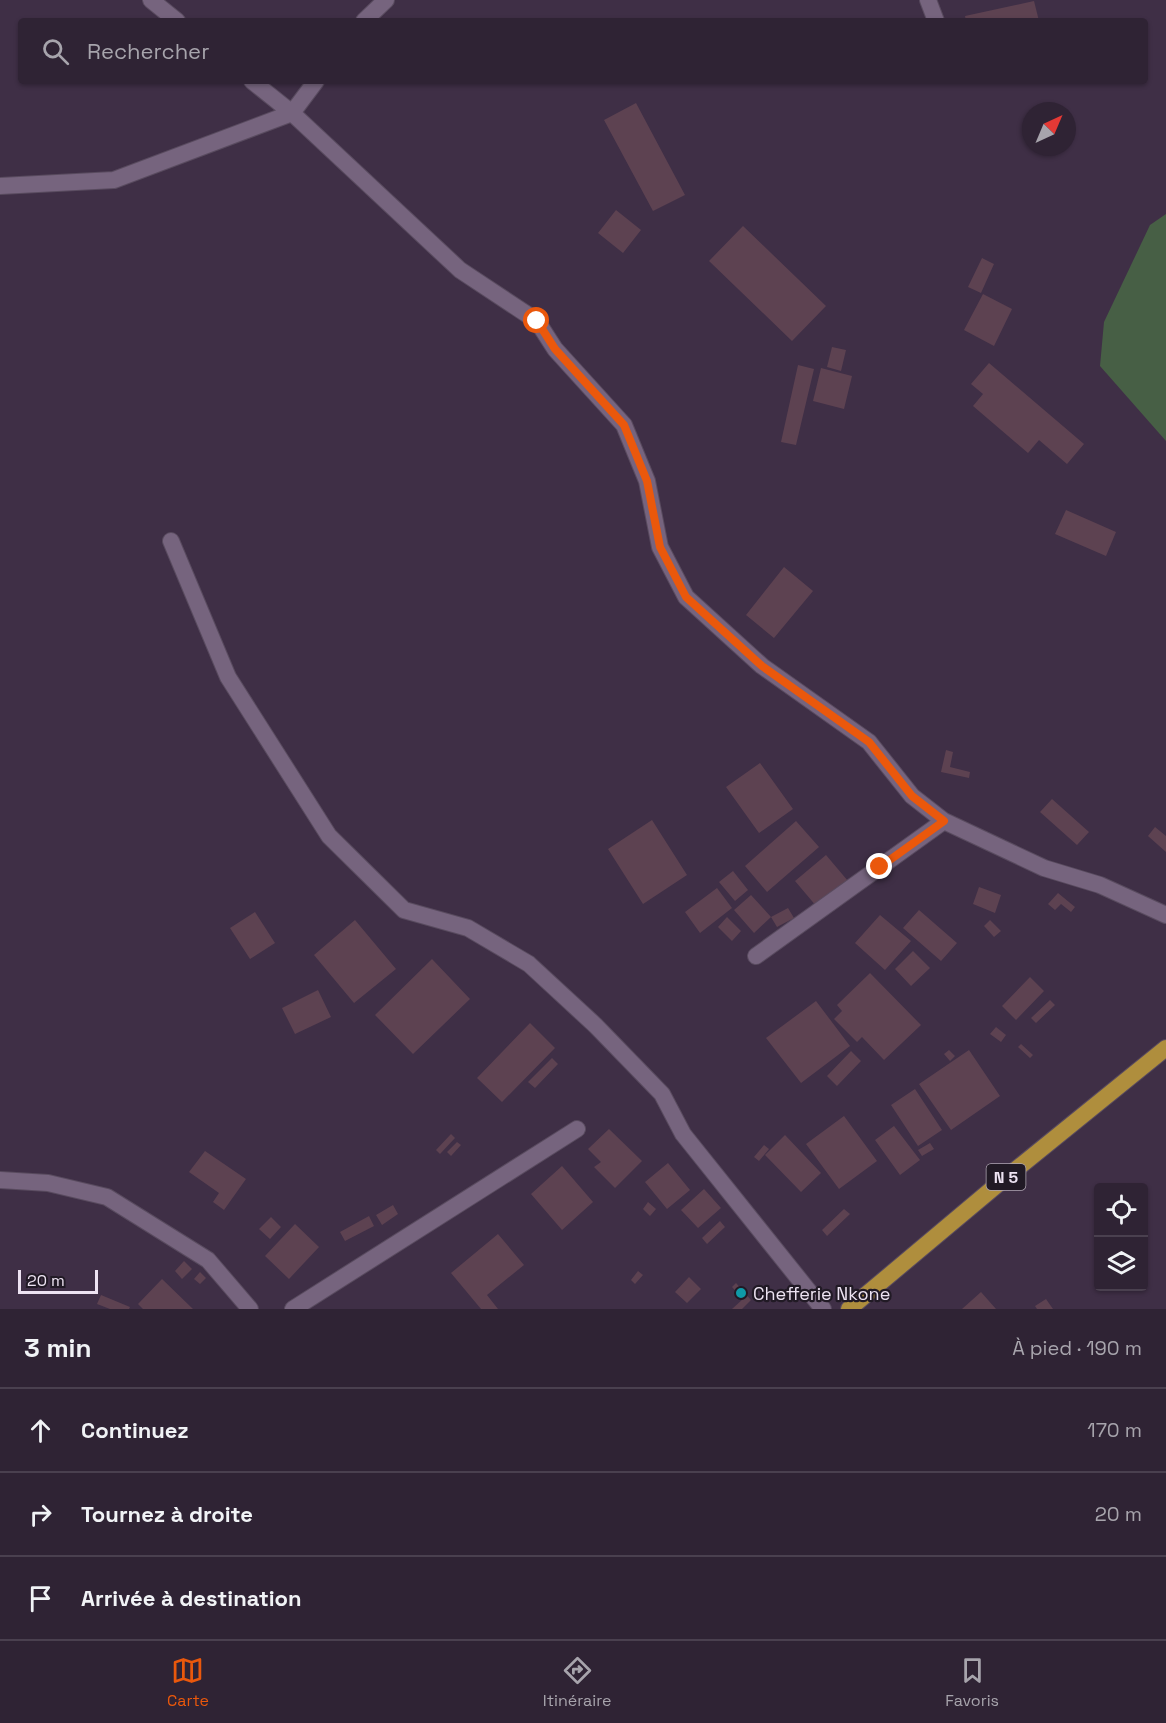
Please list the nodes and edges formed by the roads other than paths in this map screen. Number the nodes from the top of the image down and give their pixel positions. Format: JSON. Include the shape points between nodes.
{"nodes":[{"id":1,"x":151,"y":0,"type":"edge"},
{"id":2,"x":386,"y":0,"type":"edge"},
{"id":3,"x":928,"y":0,"type":"edge"},
{"id":4,"x":173,"y":18,"type":"edge"},
{"id":5,"x":367,"y":18,"type":"edge"},
{"id":6,"x":935,"y":18,"type":"edge"},
{"id":7,"x":256,"y":84,"type":"edge"},
{"id":8,"x":314,"y":84,"type":"edge"},
{"id":9,"x":292,"y":113,"type":"junction"},
{"id":10,"x":0,"y":186,"type":"edge"},
{"id":11,"x":171,"y":541,"type":"dead end"},
{"id":12,"x":944,"y":821,"type":"junction"},
{"id":13,"x":1166,"y":915,"type":"edge"},
{"id":14,"x":756,"y":956,"type":"dead end"},
{"id":15,"x":1166,"y":1048,"type":"edge"},
{"id":16,"x":578,"y":1129,"type":"dead end"},
{"id":17,"x":0,"y":1180,"type":"edge"},
{"id":18,"x":250,"y":1309,"type":"edge"},
{"id":19,"x":293,"y":1309,"type":"edge"},
{"id":20,"x":823,"y":1309,"type":"edge"},
{"id":21,"x":849,"y":1309,"type":"edge"}],
"edges":[{"from":1,"to":4,"type":"street"},
{"from":2,"to":5,"type":"street"},
{"from":3,"to":6,"type":"street"},
{"from":7,"to":9,"type":"street"},
{"from":8,"to":9,"type":"street"},
{"from":9,"to":10,"type":"street","via":[[114,180]]},
{"from":9,"to":12,"type":"street","via":[[460,270],[537,321],[555,349],[624,425],[647,481],[660,547],[686,597],[762,666],[869,742],[912,796]]},
{"from":11,"to":20,"type":"street","via":[[228,677],[329,836],[404,910],[468,928],[529,964],[595,1025],[662,1094],[683,1134]]},
{"from":12,"to":13,"type":"street","via":[[1044,868],[1100,885]]},
{"from":12,"to":14,"type":"street"},
{"from":15,"to":21,"type":"highway","number":"N 5"},
{"from":16,"to":19,"type":"street"},
{"from":17,"to":18,"type":"street","via":[[48,1183],[107,1197],[208,1260]]}]}
